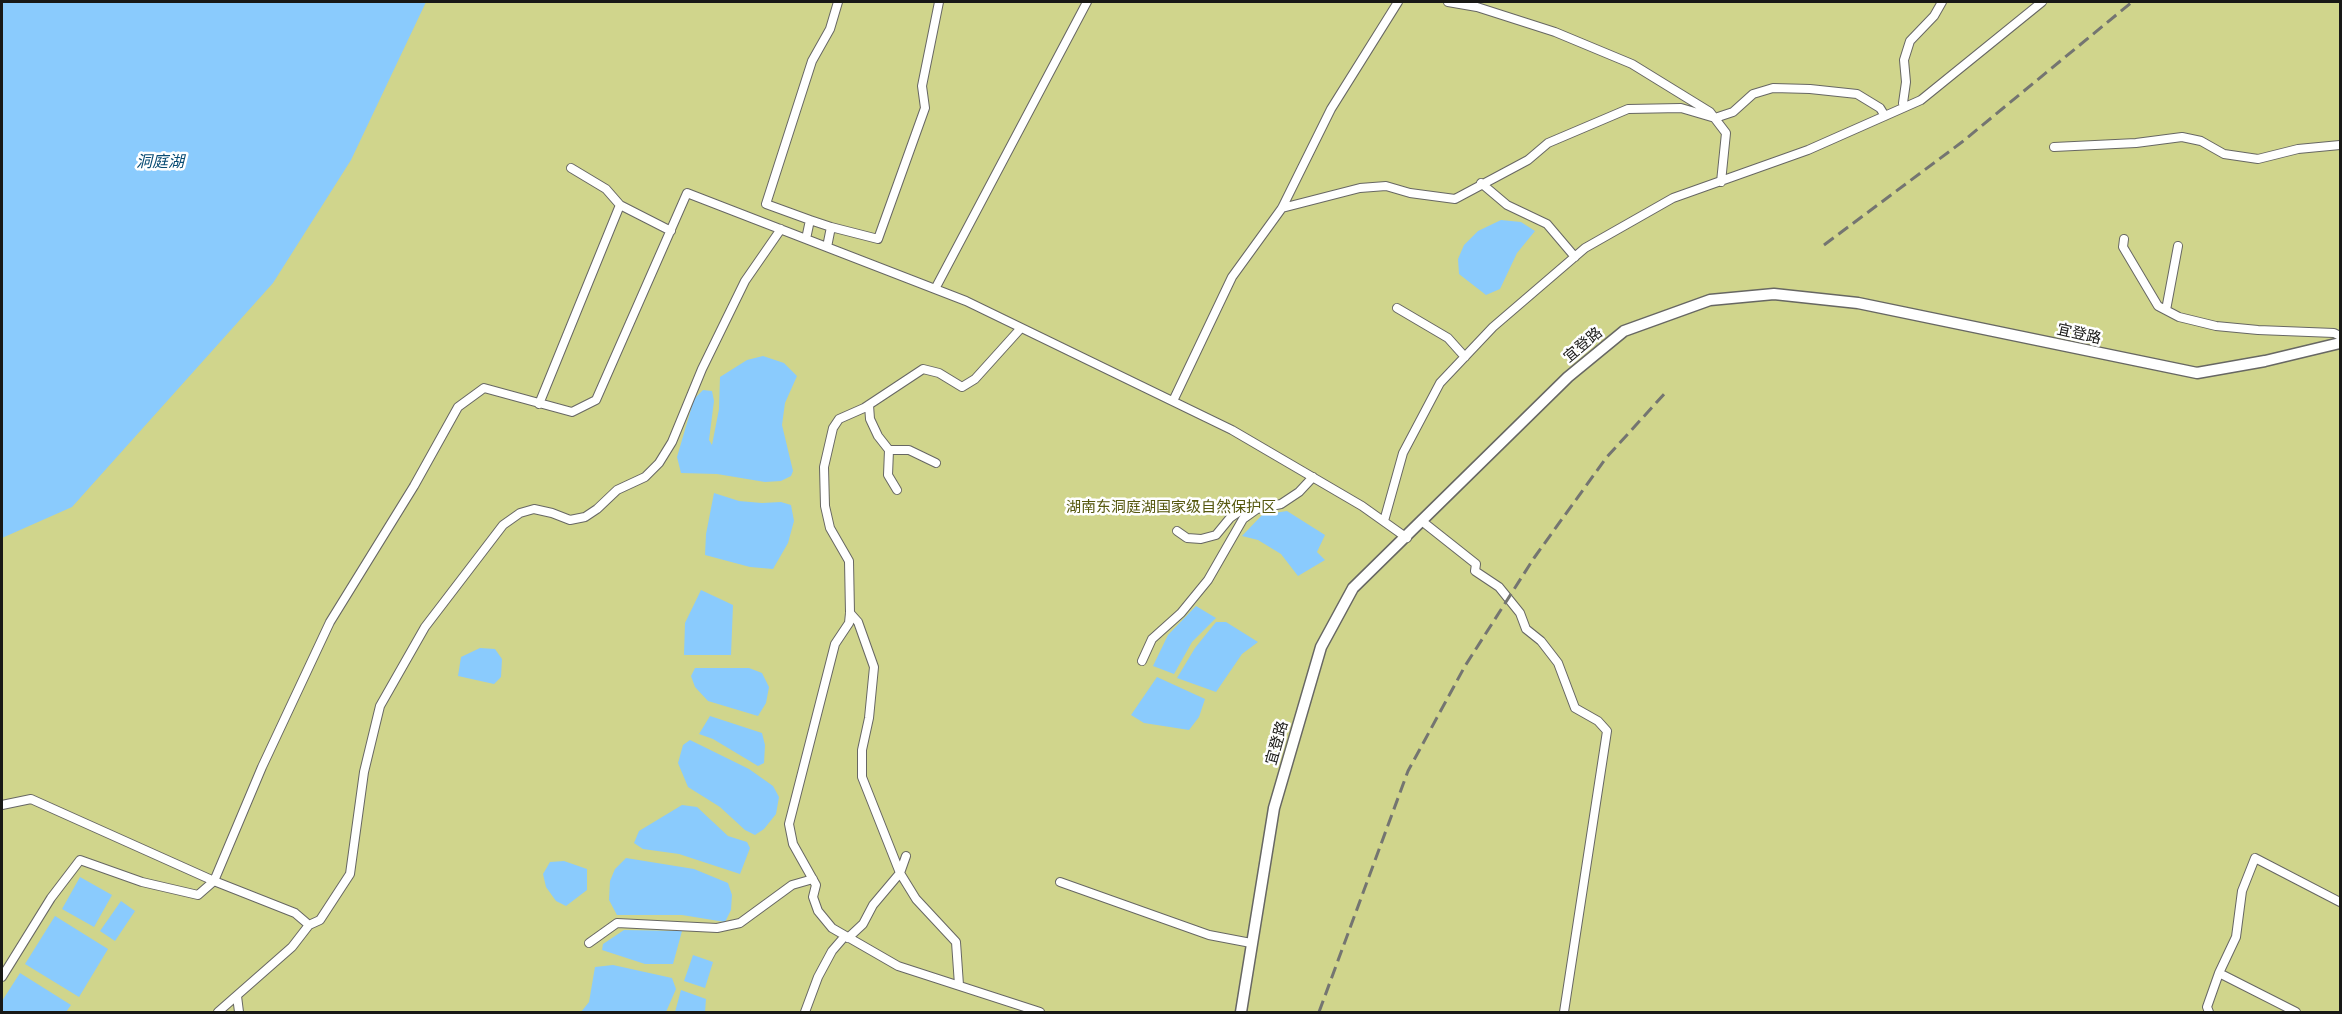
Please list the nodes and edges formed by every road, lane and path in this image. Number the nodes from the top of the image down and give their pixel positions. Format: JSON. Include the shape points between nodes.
{"nodes":[{"id":1,"x":838,"y":2,"type":"edge"},
{"id":2,"x":939,"y":2,"type":"edge"},
{"id":3,"x":1087,"y":2,"type":"edge"},
{"id":4,"x":1398,"y":2,"type":"edge"},
{"id":5,"x":1448,"y":2,"type":"edge"},
{"id":6,"x":1942,"y":2,"type":"edge"},
{"id":7,"x":2042,"y":2,"type":"edge"},
{"id":8,"x":1903,"y":103,"type":"dead end"},
{"id":9,"x":1885,"y":116,"type":"junction"},
{"id":10,"x":1715,"y":118,"type":"junction"},
{"id":11,"x":2340,"y":145,"type":"edge"},
{"id":12,"x":2054,"y":147,"type":"dead end"},
{"id":13,"x":571,"y":168,"type":"dead end"},
{"id":14,"x":1721,"y":182,"type":"junction"},
{"id":15,"x":1481,"y":183,"type":"junction"},
{"id":16,"x":620,"y":205,"type":"junction"},
{"id":17,"x":1282,"y":208,"type":"junction"},
{"id":18,"x":810,"y":220,"type":"junction"},
{"id":19,"x":831,"y":228,"type":"junction"},
{"id":20,"x":781,"y":229,"type":"junction"},
{"id":21,"x":670,"y":231,"type":"junction"},
{"id":22,"x":806,"y":239,"type":"junction"},
{"id":23,"x":2124,"y":239,"type":"dead end"},
{"id":24,"x":2178,"y":246,"type":"dead end"},
{"id":25,"x":827,"y":248,"type":"junction"},
{"id":26,"x":1575,"y":257,"type":"junction"},
{"id":27,"x":935,"y":289,"type":"junction"},
{"id":28,"x":1397,"y":308,"type":"dead end"},
{"id":29,"x":2166,"y":310,"type":"junction"},
{"id":30,"x":1021,"y":328,"type":"junction"},
{"id":31,"x":2340,"y":336,"type":"edge"},
{"id":32,"x":2340,"y":343,"type":"edge"},
{"id":33,"x":1465,"y":357,"type":"junction"},
{"id":34,"x":1173,"y":401,"type":"junction"},
{"id":35,"x":539,"y":404,"type":"junction"},
{"id":36,"x":869,"y":405,"type":"junction"},
{"id":37,"x":889,"y":450,"type":"junction"},
{"id":38,"x":936,"y":463,"type":"dead end"},
{"id":39,"x":1313,"y":477,"type":"junction"},
{"id":40,"x":897,"y":490,"type":"dead end"},
{"id":41,"x":1251,"y":513,"type":"junction"},
{"id":42,"x":1384,"y":521,"type":"junction"},
{"id":43,"x":1423,"y":522,"type":"junction"},
{"id":44,"x":1177,"y":531,"type":"dead end"},
{"id":45,"x":1407,"y":538,"type":"junction"},
{"id":46,"x":850,"y":613,"type":"junction"},
{"id":47,"x":1142,"y":661,"type":"dead end"},
{"id":48,"x":2,"y":805,"type":"edge"},
{"id":49,"x":906,"y":856,"type":"dead end"},
{"id":50,"x":900,"y":873,"type":"junction"},
{"id":51,"x":813,"y":879,"type":"junction"},
{"id":52,"x":214,"y":881,"type":"junction"},
{"id":53,"x":1060,"y":882,"type":"dead end"},
{"id":54,"x":2340,"y":902,"type":"edge"},
{"id":55,"x":309,"y":925,"type":"junction"},
{"id":56,"x":846,"y":937,"type":"junction"},
{"id":57,"x":589,"y":943,"type":"dead end"},
{"id":58,"x":1251,"y":943,"type":"junction"},
{"id":59,"x":2219,"y":973,"type":"junction"},
{"id":60,"x":2,"y":977,"type":"edge"},
{"id":61,"x":959,"y":985,"type":"junction"},
{"id":62,"x":237,"y":996,"type":"junction"},
{"id":63,"x":218,"y":1012,"type":"edge"},
{"id":64,"x":239,"y":1012,"type":"edge"},
{"id":65,"x":805,"y":1012,"type":"edge"},
{"id":66,"x":1037,"y":1012,"type":"edge"},
{"id":67,"x":1241,"y":1012,"type":"edge"},
{"id":68,"x":1564,"y":1012,"type":"edge"},
{"id":69,"x":2209,"y":1012,"type":"edge"},
{"id":70,"x":2296,"y":1012,"type":"edge"}],
"edges":[{"from":1,"to":18,"type":"street","via":[[830,29],[812,61],[766,204]]},
{"from":2,"to":19,"type":"street","via":[[922,86],[925,108],[878,239]]},
{"from":3,"to":27,"type":"street"},
{"from":4,"to":17,"type":"street","via":[[1331,109]]},
{"from":5,"to":10,"type":"street","via":[[1477,7],[1555,32],[1632,64]]},
{"from":6,"to":8,"type":"street","via":[[1910,41],[1904,60]]},
{"from":7,"to":9,"type":"street","via":[[1921,100]]},
{"from":9,"to":10,"type":"street","via":[[1880,108],[1857,94],[1773,88],[1753,94],[1733,112]]},
{"from":9,"to":14,"type":"street"},
{"from":10,"to":14,"type":"street","via":[[1726,133]]},
{"from":10,"to":15,"type":"street","via":[[1681,108],[1628,109],[1548,143],[1528,160]]},
{"from":11,"to":12,"type":"street","via":[[2298,149],[2258,159],[2224,154],[2201,141],[2182,137]]},
{"from":13,"to":16,"type":"street","via":[[606,189]]},
{"from":14,"to":26,"type":"street","via":[[1673,198],[1584,248]]},
{"from":15,"to":17,"type":"street","via":[[1455,199],[1386,186],[1360,188]]},
{"from":15,"to":26,"type":"street","via":[[1507,205],[1547,224]]},
{"from":16,"to":21,"type":"street"},
{"from":16,"to":35,"type":"street"},
{"from":17,"to":34,"type":"street","via":[[1232,277]]},
{"from":18,"to":19,"type":"street"},
{"from":18,"to":22,"type":"street"},
{"from":19,"to":25,"type":"street"},
{"from":20,"to":21,"type":"street","via":[[687,193]]},
{"from":20,"to":22,"type":"street"},
{"from":20,"to":55,"type":"street","via":[[745,281],[659,463],[645,477],[617,490],[585,517],[570,520],[534,509],[520,513],[503,525],[425,627],[380,706],[372,731],[350,874],[320,920]]},
{"from":21,"to":35,"type":"street","via":[[596,400],[572,412]]},
{"from":22,"to":25,"type":"street"},
{"from":23,"to":29,"type":"street","via":[[2123,247],[2144,285],[2158,306]]},
{"from":24,"to":29,"type":"street"},
{"from":25,"to":27,"type":"street"},
{"from":26,"to":33,"type":"street","via":[[1493,327]]},
{"from":27,"to":30,"type":"street"},
{"from":28,"to":33,"type":"street","via":[[1448,338]]},
{"from":29,"to":31,"type":"street","via":[[2216,326]]},
{"from":30,"to":34,"type":"street"},
{"from":30,"to":36,"type":"street","via":[[975,379],[962,387],[939,373],[923,369]]},
{"from":32,"to":43,"type":"street","name":"宜登路","via":[[2197,373],[1858,303],[1774,294],[1728,296],[1624,331],[1568,377]]},
{"from":33,"to":42,"type":"street","via":[[1440,383],[1403,453]]},
{"from":34,"to":39,"type":"street"},
{"from":35,"to":52,"type":"street","via":[[484,388],[458,407],[330,621]]},
{"from":36,"to":37,"type":"street","via":[[874,428]]},
{"from":36,"to":46,"type":"street","via":[[838,419],[824,467],[830,528],[849,561]]},
{"from":37,"to":38,"type":"street","via":[[909,450]]},
{"from":37,"to":40,"type":"street","via":[[888,475]]},
{"from":39,"to":41,"type":"street","via":[[1281,504]]},
{"from":39,"to":42,"type":"street"},
{"from":41,"to":44,"type":"street","via":[[1240,510],[1216,535],[1201,539],[1187,538]]},
{"from":41,"to":47,"type":"street","via":[[1243,519],[1208,580],[1181,614],[1152,639]]},
{"from":42,"to":45,"type":"street"},
{"from":43,"to":45,"type":"street","name":"宜登路"},
{"from":43,"to":68,"type":"street","via":[[1499,587],[1520,613],[1526,629],[1558,663],[1575,708],[1607,731]]},
{"from":45,"to":58,"type":"street","name":"宜登路","via":[[1353,588],[1321,647],[1274,808]]},
{"from":46,"to":50,"type":"street","via":[[858,622],[874,667],[862,777]]},
{"from":46,"to":51,"type":"street","via":[[849,623],[835,644],[789,824],[793,844]]},
{"from":48,"to":52,"type":"street","via":[[31,799]]},
{"from":49,"to":50,"type":"street"},
{"from":50,"to":56,"type":"street","via":[[862,924]]},
{"from":50,"to":61,"type":"street","via":[[916,899],[956,942]]},
{"from":51,"to":56,"type":"street","via":[[818,911]]},
{"from":51,"to":57,"type":"street","via":[[792,885],[740,923],[717,928],[617,923]]},
{"from":52,"to":55,"type":"street","via":[[295,913]]},
{"from":52,"to":60,"type":"street","via":[[198,895],[142,882],[80,860],[51,898]]},
{"from":53,"to":58,"type":"street","via":[[1209,935]]},
{"from":54,"to":59,"type":"street","via":[[2255,858],[2242,891],[2236,937]]},
{"from":55,"to":62,"type":"street","via":[[292,947]]},
{"from":56,"to":61,"type":"street","via":[[898,966]]},
{"from":56,"to":65,"type":"street","via":[[832,951]]},
{"from":58,"to":67,"type":"street","name":"宜登路"},
{"from":59,"to":69,"type":"street","via":[[2207,1007]]},
{"from":59,"to":70,"type":"street"},
{"from":61,"to":66,"type":"street"},
{"from":62,"to":63,"type":"street"},
{"from":62,"to":64,"type":"street"}]}
